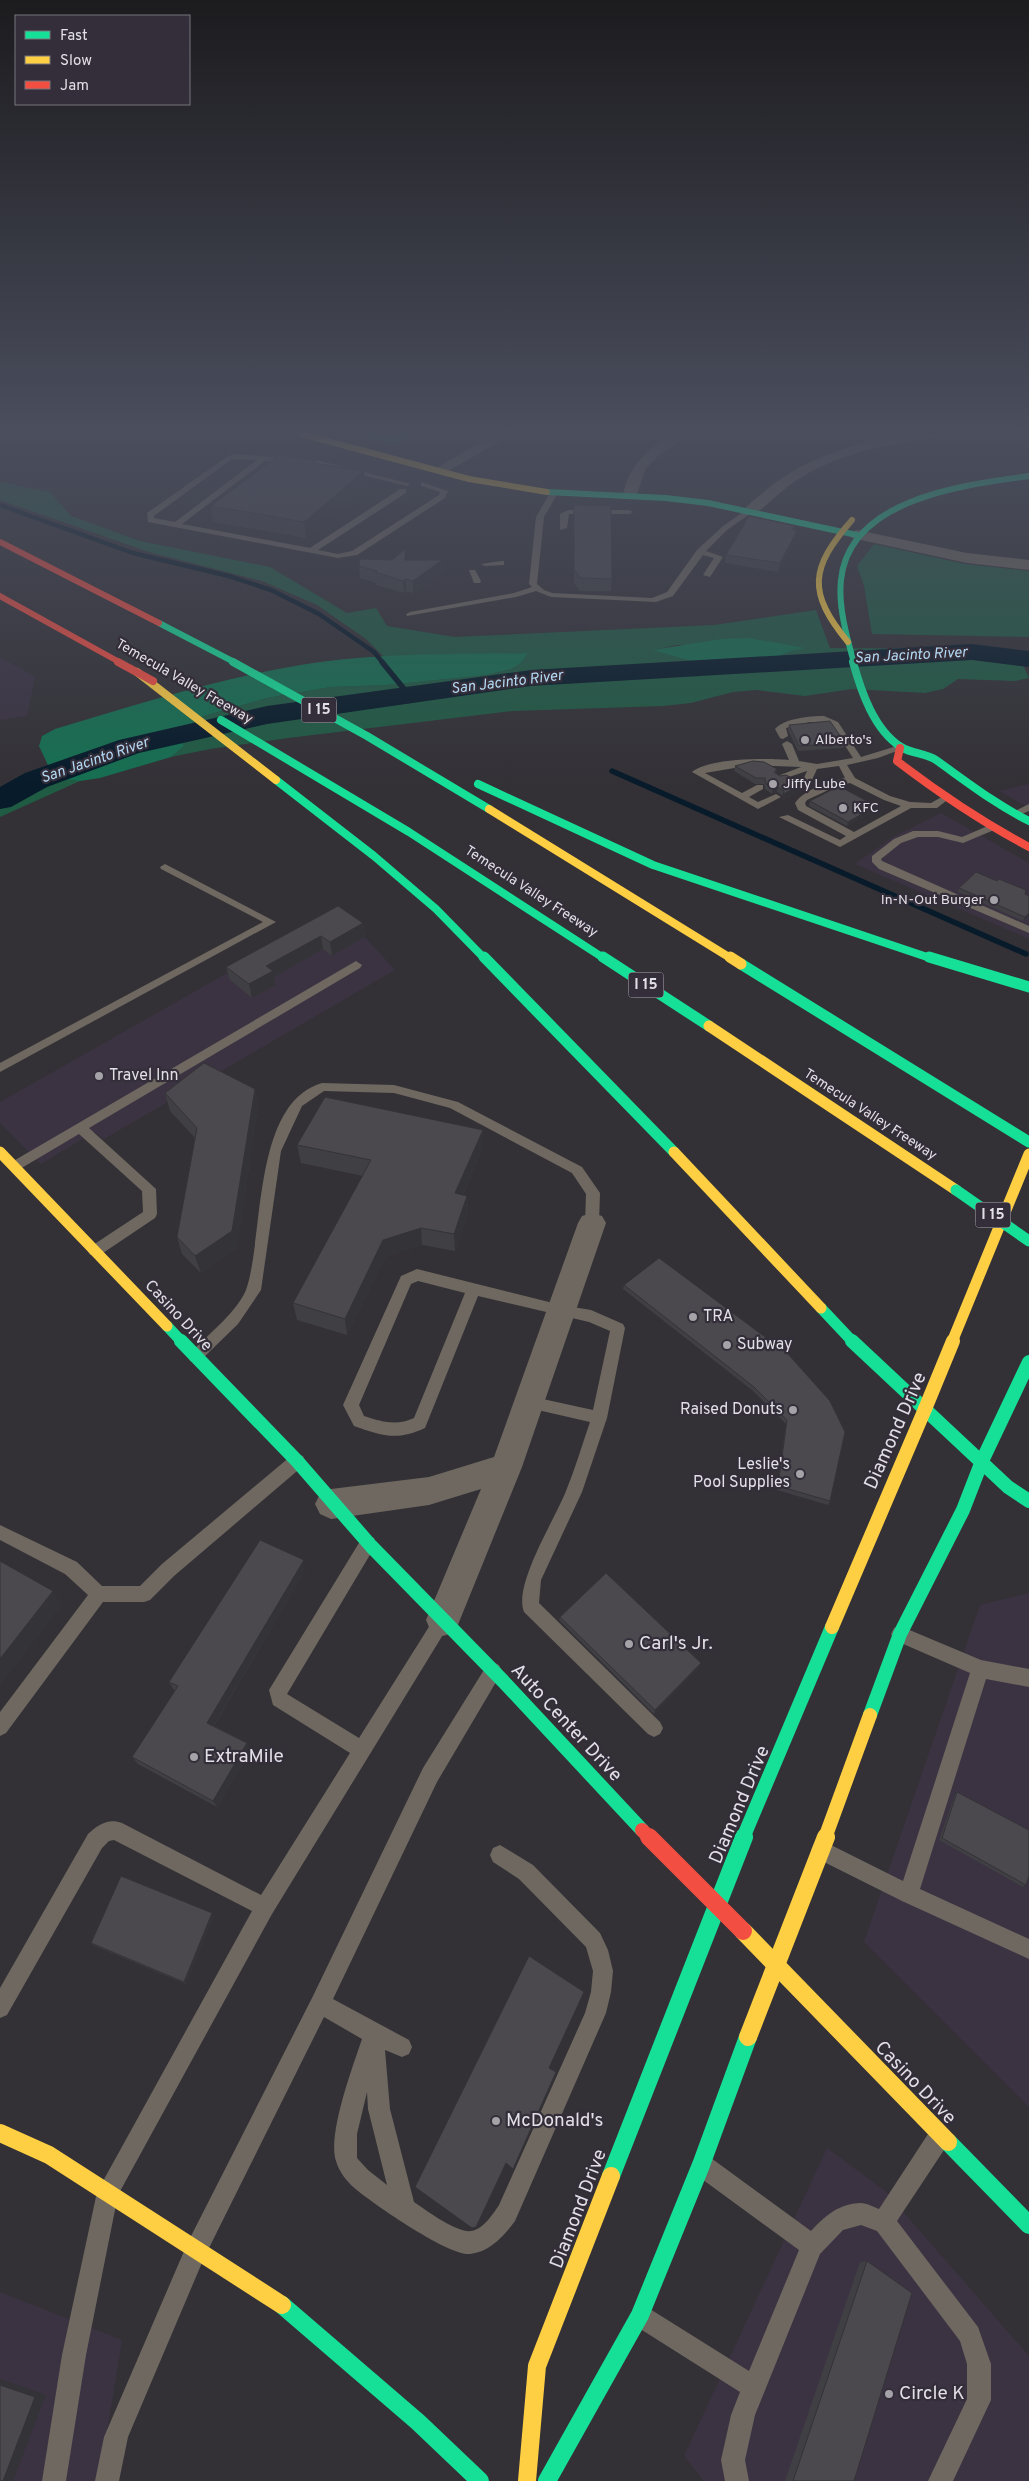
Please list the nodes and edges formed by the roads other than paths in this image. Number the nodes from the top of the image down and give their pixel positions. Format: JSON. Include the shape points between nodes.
{"nodes":[{"id":1,"x":15,"y":550,"type":"edge"},
{"id":2,"x":305,"y":550,"type":"edge"},
{"id":3,"x":359,"y":550,"type":"edge"},
{"id":4,"x":537,"y":550,"type":"edge"},
{"id":5,"x":827,"y":550,"type":"edge"},
{"id":6,"x":849,"y":550,"type":"edge"},
{"id":7,"x":928,"y":550,"type":"edge"},
{"id":8,"x":311,"y":551,"type":"joint"},
{"id":9,"x":700,"y":552,"type":"joint"},
{"id":10,"x":501,"y":563,"type":"dead end"},
{"id":11,"x":485,"y":564,"type":"dead end"},
{"id":12,"x":1029,"y":566,"type":"edge"},
{"id":13,"x":472,"y":572,"type":"dead end"},
{"id":14,"x":707,"y":575,"type":"dead end"},
{"id":15,"x":477,"y":581,"type":"dead end"},
{"id":16,"x":537,"y":588,"type":"junction"},
{"id":17,"x":0,"y":596,"type":"edge"},
{"id":18,"x":410,"y":614,"type":"dead end"},
{"id":19,"x":848,"y":642,"type":"junction"},
{"id":20,"x":137,"y":672,"type":"junction"},
{"id":21,"x":900,"y":748,"type":"junction"},
{"id":22,"x":859,"y":760,"type":"junction"},
{"id":23,"x":795,"y":762,"type":"junction"},
{"id":24,"x":841,"y":762,"type":"junction"},
{"id":25,"x":814,"y":766,"type":"junction"},
{"id":26,"x":426,"y":770,"type":"junction"},
{"id":27,"x":851,"y":780,"type":"junction"},
{"id":28,"x":945,"y":798,"type":"junction"},
{"id":29,"x":750,"y":801,"type":"junction"},
{"id":30,"x":909,"y":805,"type":"junction"},
{"id":31,"x":1029,"y":807,"type":"edge"},
{"id":32,"x":1014,"y":814,"type":"junction"},
{"id":33,"x":784,"y":817,"type":"dead end"},
{"id":34,"x":1029,"y":821,"type":"edge"},
{"id":35,"x":990,"y":828,"type":"junction"},
{"id":36,"x":853,"y":836,"type":"junction"},
{"id":37,"x":1029,"y":847,"type":"edge"},
{"id":38,"x":165,"y":867,"type":"dead end"},
{"id":39,"x":1029,"y":930,"type":"edge"},
{"id":40,"x":356,"y":965,"type":"dead end"},
{"id":41,"x":1029,"y":988,"type":"edge"},
{"id":42,"x":0,"y":1068,"type":"edge"},
{"id":43,"x":80,"y":1128,"type":"junction"},
{"id":44,"x":1029,"y":1142,"type":"edge"},
{"id":45,"x":0,"y":1152,"type":"edge"},
{"id":46,"x":1029,"y":1154,"type":"edge"},
{"id":47,"x":15,"y":1166,"type":"junction"},
{"id":48,"x":592,"y":1223,"type":"joint"},
{"id":49,"x":1029,"y":1241,"type":"edge"},
{"id":50,"x":95,"y":1250,"type":"junction"},
{"id":51,"x":474,"y":1289,"type":"junction"},
{"id":52,"x":561,"y":1311,"type":"junction"},
{"id":53,"x":195,"y":1357,"type":"junction"},
{"id":54,"x":1029,"y":1362,"type":"edge"},
{"id":55,"x":529,"y":1402,"type":"junction"},
{"id":56,"x":925,"y":1409,"type":"junction"},
{"id":57,"x":599,"y":1418,"type":"junction"},
{"id":58,"x":296,"y":1461,"type":"junction"},
{"id":59,"x":982,"y":1461,"type":"junction"},
{"id":60,"x":506,"y":1468,"type":"junction"},
{"id":61,"x":1029,"y":1501,"type":"edge"},
{"id":62,"x":331,"y":1504,"type":"junction"},
{"id":63,"x":0,"y":1532,"type":"edge"},
{"id":64,"x":368,"y":1543,"type":"junction"},
{"id":65,"x":99,"y":1594,"type":"junction"},
{"id":66,"x":443,"y":1620,"type":"junction"},
{"id":67,"x":900,"y":1634,"type":"junction"},
{"id":68,"x":980,"y":1669,"type":"junction"},
{"id":69,"x":493,"y":1671,"type":"junction"},
{"id":70,"x":1029,"y":1678,"type":"edge"},
{"id":71,"x":0,"y":1727,"type":"edge"},
{"id":72,"x":654,"y":1728,"type":"dead end"},
{"id":73,"x":363,"y":1751,"type":"junction"},
{"id":74,"x":821,"y":1850,"type":"junction"},
{"id":75,"x":500,"y":1855,"type":"dead end"},
{"id":76,"x":910,"y":1894,"type":"junction"},
{"id":77,"x":717,"y":1905,"type":"junction"},
{"id":78,"x":265,"y":1907,"type":"junction"},
{"id":79,"x":1029,"y":1949,"type":"edge"},
{"id":80,"x":776,"y":1966,"type":"junction"},
{"id":81,"x":320,"y":2003,"type":"junction"},
{"id":82,"x":0,"y":2008,"type":"edge"},
{"id":83,"x":374,"y":2034,"type":"junction"},
{"id":84,"x":402,"y":2046,"type":"dead end"},
{"id":85,"x":0,"y":2133,"type":"edge"},
{"id":86,"x":941,"y":2134,"type":"junction"},
{"id":87,"x":701,"y":2165,"type":"junction"},
{"id":88,"x":108,"y":2192,"type":"junction"},
{"id":89,"x":404,"y":2208,"type":"junction"},
{"id":90,"x":1024,"y":2212,"type":"edge"},
{"id":91,"x":884,"y":2222,"type":"junction"},
{"id":92,"x":812,"y":2246,"type":"junction"},
{"id":93,"x":196,"y":2250,"type":"junction"},
{"id":94,"x":640,"y":2315,"type":"junction"},
{"id":95,"x":754,"y":2387,"type":"junction"},
{"id":96,"x":54,"y":2481,"type":"edge"},
{"id":97,"x":107,"y":2481,"type":"edge"},
{"id":98,"x":480,"y":2481,"type":"edge"},
{"id":99,"x":527,"y":2481,"type":"edge"},
{"id":100,"x":547,"y":2481,"type":"edge"},
{"id":101,"x":737,"y":2481,"type":"edge"},
{"id":102,"x":940,"y":2481,"type":"edge"}],
"edges":[{"from":1,"to":26,"type":"main road","number":"I 15","via":[[212,650]]},
{"from":2,"to":8,"type":"lane"},
{"from":3,"to":8,"type":"lane","via":[[338,556]]},
{"from":4,"to":16,"type":"lane","via":[[533,584]]},
{"from":5,"to":19,"type":"main road","via":[[817,579],[822,604],[832,625]]},
{"from":6,"to":19,"type":"main road","via":[[841,577]]},
{"from":7,"to":12,"type":"street"},
{"from":9,"to":14,"type":"lane","via":[[719,557]]},
{"from":9,"to":16,"type":"lane","via":[[670,594],[653,600],[552,595]]},
{"from":10,"to":11,"type":"lane"},
{"from":13,"to":15,"type":"lane"},
{"from":16,"to":18,"type":"lane","via":[[516,595]]},
{"from":17,"to":20,"type":"main road","name":"Temecula Valley Freeway","number":"I 15"},
{"from":19,"to":21,"type":"main road","via":[[874,715]]},
{"from":20,"to":49,"type":"main road","name":"Temecula Valley Freeway","number":"I 15","bridge":true,"via":[[333,783],[583,943]]},
{"from":20,"to":56,"type":"main road","via":[[436,908],[601,1075],[871,1361]]},
{"from":21,"to":22,"type":"lane"},
{"from":21,"to":28,"type":"main road","via":[[897,761]]},
{"from":21,"to":32,"type":"main road","via":[[927,755]]},
{"from":22,"to":23,"type":"lane","via":[[835,723],[828,719],[780,729]]},
{"from":22,"to":24,"type":"lane"},
{"from":23,"to":25,"type":"lane"},
{"from":23,"to":29,"type":"lane","via":[[732,764],[696,772]]},
{"from":24,"to":25,"type":"lane"},
{"from":24,"to":27,"type":"lane"},
{"from":25,"to":25,"type":"lane","via":[[808,780],[788,782],[790,772]]},
{"from":26,"to":41,"type":"main road","via":[[461,776],[653,865],[894,947]]},
{"from":26,"to":44,"type":"main road","number":"I 15"},
{"from":27,"to":30,"type":"lane"},
{"from":27,"to":36,"type":"lane","via":[[834,784],[800,803],[802,808]]},
{"from":28,"to":30,"type":"lane","via":[[933,806]]},
{"from":28,"to":32,"type":"main road","via":[[966,796],[995,813]]},
{"from":28,"to":35,"type":"main road"},
{"from":29,"to":29,"type":"lane","via":[[768,792]]},
{"from":30,"to":36,"type":"lane"},
{"from":31,"to":32,"type":"lane"},
{"from":32,"to":34,"type":"main road"},
{"from":33,"to":36,"type":"lane","via":[[840,844]]},
{"from":35,"to":37,"type":"main road"},
{"from":35,"to":39,"type":"lane","via":[[963,840],[937,832],[917,833],[883,851],[876,858],[877,862]]},
{"from":38,"to":42,"type":"lane","via":[[271,922]]},
{"from":40,"to":43,"type":"lane"},
{"from":43,"to":47,"type":"lane"},
{"from":43,"to":50,"type":"lane","via":[[148,1189],[150,1214]]},
{"from":45,"to":47,"type":"main road","name":"Casino Drive"},
{"from":46,"to":56,"type":"main road","name":"Diamond Drive"},
{"from":47,"to":50,"type":"main road","name":"Casino Drive"},
{"from":48,"to":52,"type":"street"},
{"from":48,"to":53,"type":"lane","via":[[593,1193],[577,1170],[454,1105],[394,1089],[322,1087],[297,1103],[275,1151],[254,1290],[233,1320]]},
{"from":50,"to":53,"type":"main road","name":"Casino Drive"},
{"from":51,"to":51,"type":"lane","via":[[416,1275],[406,1280],[351,1405],[360,1421],[385,1430],[405,1431],[420,1423]]},
{"from":51,"to":52,"type":"lane"},
{"from":52,"to":55,"type":"street"},
{"from":52,"to":57,"type":"lane","via":[[591,1316],[618,1328]]},
{"from":53,"to":58,"type":"main road","name":"Casino Drive"},
{"from":54,"to":59,"type":"main road"},
{"from":55,"to":57,"type":"lane"},
{"from":55,"to":60,"type":"street"},
{"from":56,"to":59,"type":"main road"},
{"from":56,"to":77,"type":"main road","name":"Diamond Drive"},
{"from":57,"to":72,"type":"lane","via":[[574,1492],[533,1580],[530,1606]]},
{"from":58,"to":62,"type":"main road","name":"Casino Drive"},
{"from":58,"to":65,"type":"lane","via":[[144,1594]]},
{"from":59,"to":61,"type":"main road","via":[[1008,1487]]},
{"from":59,"to":67,"type":"main road","via":[[963,1510]]},
{"from":60,"to":62,"type":"street","via":[[430,1491]]},
{"from":60,"to":66,"type":"street"},
{"from":62,"to":64,"type":"main road","name":"Auto Center Drive"},
{"from":63,"to":65,"type":"lane","via":[[71,1568]]},
{"from":64,"to":66,"type":"main road","name":"Auto Center Drive"},
{"from":64,"to":73,"type":"lane","via":[[277,1696]]},
{"from":65,"to":71,"type":"lane"},
{"from":66,"to":69,"type":"main road","name":"Auto Center Drive"},
{"from":66,"to":73,"type":"lane"},
{"from":67,"to":68,"type":"lane"},
{"from":67,"to":74,"type":"main road"},
{"from":68,"to":70,"type":"lane"},
{"from":68,"to":76,"type":"lane"},
{"from":69,"to":77,"type":"main road","name":"Auto Center Drive","via":[[664,1854]]},
{"from":69,"to":81,"type":"lane","via":[[430,1775]]},
{"from":73,"to":78,"type":"lane"},
{"from":74,"to":76,"type":"lane"},
{"from":74,"to":80,"type":"main road"},
{"from":75,"to":89,"type":"lane","via":[[526,1872],[592,1940],[600,1952],[603,1966],[602,1996],[507,2213],[494,2231],[476,2242],[461,2243]]},
{"from":76,"to":79,"type":"lane"},
{"from":77,"to":80,"type":"main road","name":"Auto Center Drive"},
{"from":77,"to":99,"type":"main road","name":"Diamond Drive","via":[[536,2366]]},
{"from":78,"to":82,"type":"lane","via":[[116,1830],[104,1832],[95,1841]]},
{"from":78,"to":88,"type":"lane"},
{"from":80,"to":86,"type":"main road","name":"Casino Drive"},
{"from":80,"to":87,"type":"main road"},
{"from":81,"to":83,"type":"lane"},
{"from":81,"to":93,"type":"lane"},
{"from":83,"to":84,"type":"lane"},
{"from":83,"to":89,"type":"lane","via":[[378,2109]]},
{"from":83,"to":89,"type":"lane","via":[[344,2142],[346,2161],[361,2179]]},
{"from":85,"to":88,"type":"main road","via":[[49,2155]]},
{"from":86,"to":90,"type":"main road","name":"Casino Drive"},
{"from":86,"to":91,"type":"lane"},
{"from":87,"to":92,"type":"lane"},
{"from":87,"to":94,"type":"main road"},
{"from":88,"to":93,"type":"main road"},
{"from":88,"to":96,"type":"lane","via":[[74,2355]]},
{"from":91,"to":92,"type":"lane","via":[[861,2214],[838,2220]]},
{"from":91,"to":102,"type":"lane","via":[[970,2335],[979,2364],[979,2400]]},
{"from":92,"to":95,"type":"lane"},
{"from":93,"to":97,"type":"lane","via":[[116,2437]]},
{"from":93,"to":98,"type":"main road","via":[[287,2308],[418,2422]]},
{"from":94,"to":95,"type":"lane"},
{"from":94,"to":100,"type":"main road"},
{"from":95,"to":101,"type":"lane","via":[[742,2415],[733,2460]]}]}
